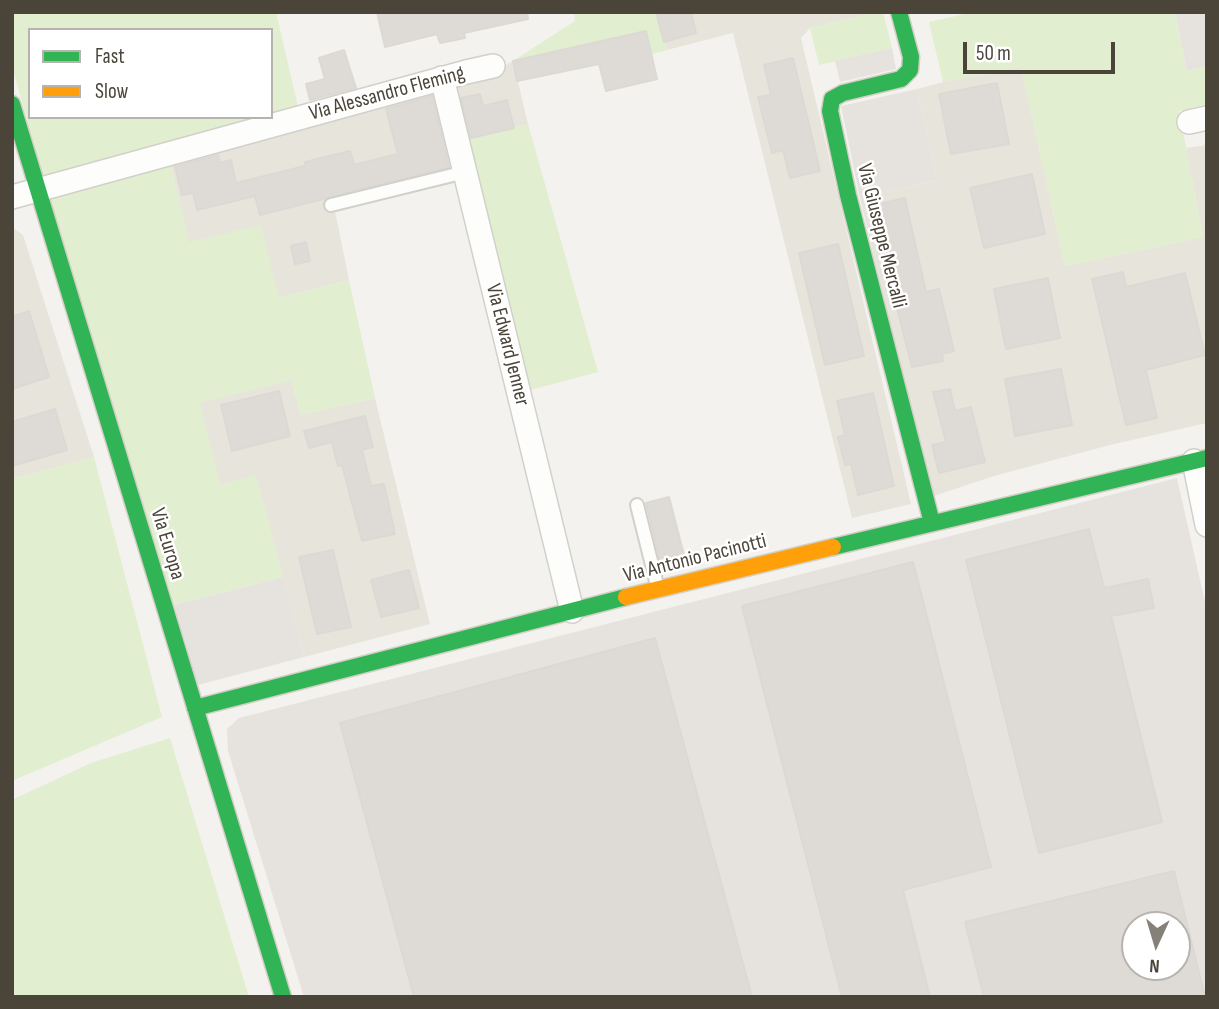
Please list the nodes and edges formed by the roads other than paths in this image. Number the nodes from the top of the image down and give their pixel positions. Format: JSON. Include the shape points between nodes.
{"nodes":[{"id":1,"x":899,"y":12,"type":"edge"},
{"id":2,"x":493,"y":66,"type":"dead end"},
{"id":3,"x":442,"y":78,"type":"junction"},
{"id":4,"x":12,"y":104,"type":"edge"},
{"id":5,"x":465,"y":172,"type":"junction"},
{"id":6,"x":38,"y":190,"type":"junction"},
{"id":7,"x":12,"y":197,"type":"edge"},
{"id":8,"x":331,"y":205,"type":"dead end"},
{"id":9,"x":1200,"y":460,"type":"edge"},
{"id":10,"x":637,"y":505,"type":"dead end"},
{"id":11,"x":932,"y":523,"type":"junction"},
{"id":12,"x":1207,"y":525,"type":"edge"},
{"id":13,"x":659,"y":589,"type":"junction"},
{"id":14,"x":572,"y":611,"type":"junction"},
{"id":15,"x":195,"y":708,"type":"junction"},
{"id":16,"x":283,"y":997,"type":"edge"}],
"edges":[{"from":1,"to":11,"type":"street","name":"Via Giuseppe Mercalli","via":[[910,70],[901,79],[843,93],[832,99],[830,111]]},
{"from":2,"to":3,"type":"street","name":"Via Alessandro Fleming"},
{"from":3,"to":5,"type":"street","name":"Via Edward Jenner"},
{"from":3,"to":6,"type":"street","name":"Via Alessandro Fleming"},
{"from":4,"to":6,"type":"street","name":"Via Europa"},
{"from":5,"to":8,"type":"lane"},
{"from":5,"to":14,"type":"street","name":"Via Edward Jenner"},
{"from":6,"to":7,"type":"street","name":"Via Alessandro Fleming"},
{"from":6,"to":15,"type":"street","name":"Via Europa"},
{"from":9,"to":11,"type":"street","name":"Via Antonio Pacinotti"},
{"from":9,"to":12,"type":"street"},
{"from":10,"to":13,"type":"lane"},
{"from":11,"to":13,"type":"street","name":"Via Antonio Pacinotti"},
{"from":13,"to":14,"type":"street","name":"Via Antonio Pacinotti"},
{"from":14,"to":15,"type":"street","name":"Via Antonio Pacinotti"},
{"from":15,"to":16,"type":"street","name":"Via Europa"}]}
